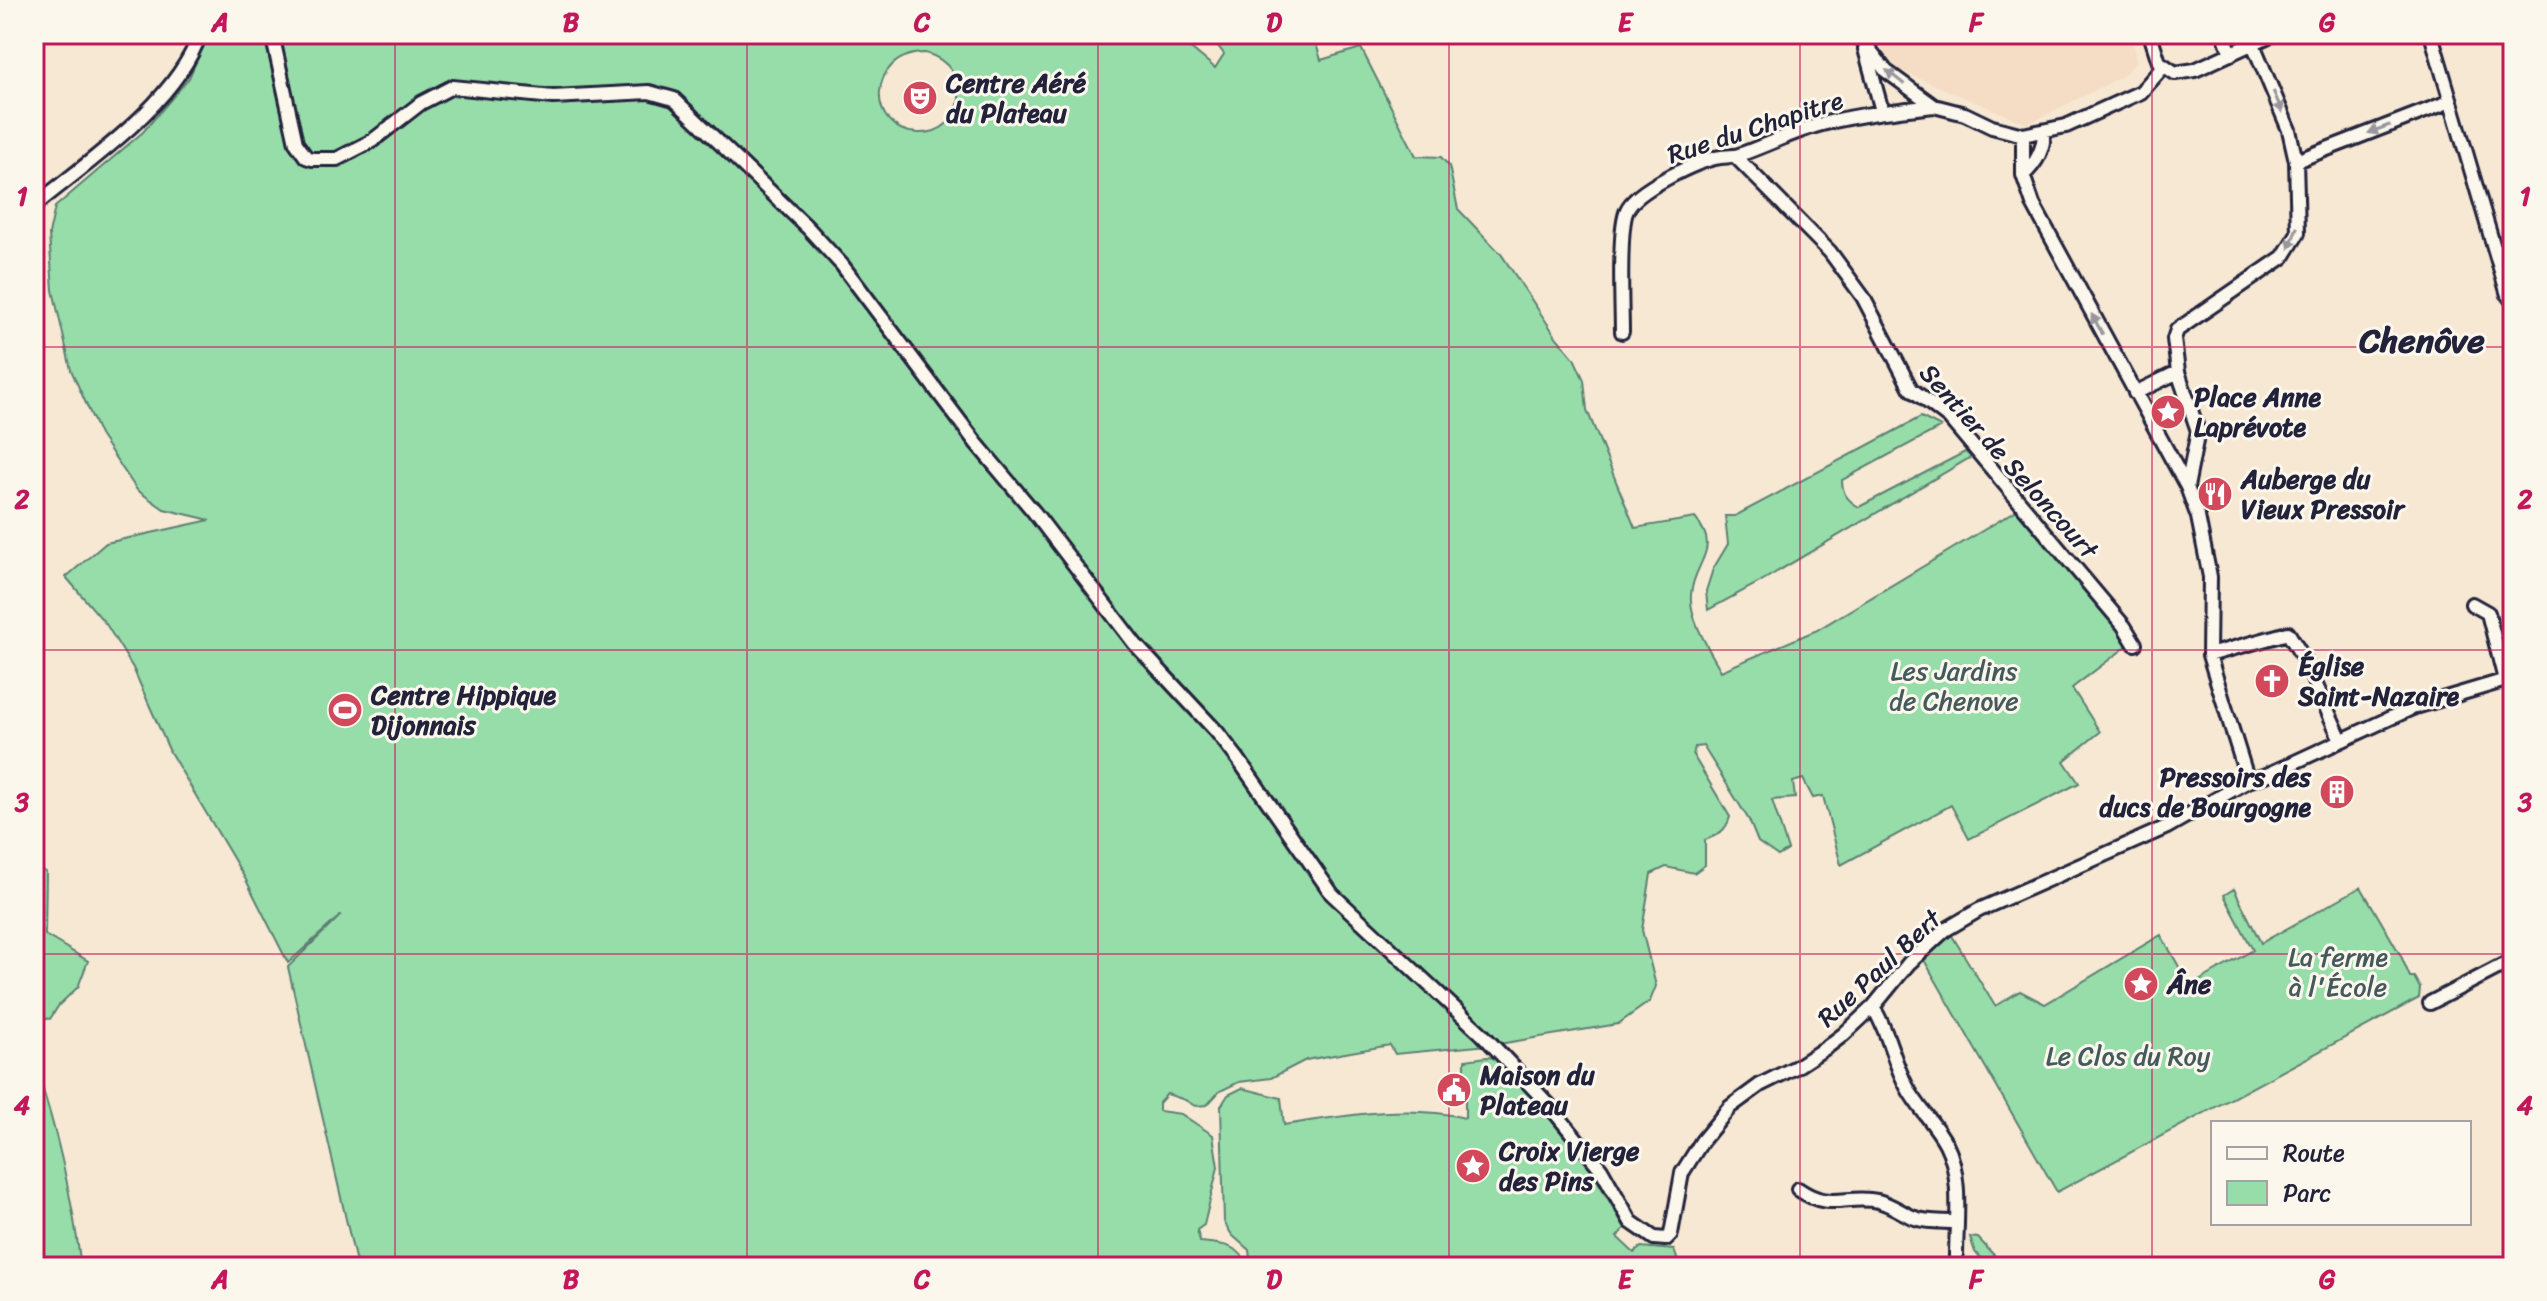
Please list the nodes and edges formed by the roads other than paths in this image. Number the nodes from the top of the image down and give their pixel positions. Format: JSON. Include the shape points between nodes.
{"nodes":[{"id":1,"x":200,"y":34,"type":"edge"},
{"id":2,"x":272,"y":34,"type":"edge"},
{"id":3,"x":2150,"y":34,"type":"edge"},
{"id":4,"x":2224,"y":34,"type":"edge"},
{"id":5,"x":2273,"y":34,"type":"edge"},
{"id":6,"x":2431,"y":34,"type":"edge"},
{"id":7,"x":1862,"y":38,"type":"edge"},
{"id":8,"x":2253,"y":44,"type":"junction"},
{"id":9,"x":2231,"y":54,"type":"junction"},
{"id":10,"x":2163,"y":67,"type":"junction"},
{"id":11,"x":2451,"y":101,"type":"junction"},
{"id":12,"x":1934,"y":106,"type":"junction"},
{"id":13,"x":1882,"y":111,"type":"junction"},
{"id":14,"x":2044,"y":131,"type":"junction"},
{"id":15,"x":2023,"y":135,"type":"junction"},
{"id":16,"x":1735,"y":156,"type":"junction"},
{"id":17,"x":2296,"y":161,"type":"junction"},
{"id":18,"x":2023,"y":175,"type":"junction"},
{"id":19,"x":34,"y":206,"type":"edge"},
{"id":20,"x":2513,"y":301,"type":"edge"},
{"id":21,"x":1622,"y":332,"type":"dead end"},
{"id":22,"x":2178,"y":372,"type":"junction"},
{"id":23,"x":2135,"y":393,"type":"junction"},
{"id":24,"x":2187,"y":487,"type":"junction"},
{"id":25,"x":2472,"y":604,"type":"dead end"},
{"id":26,"x":2135,"y":644,"type":"dead end"},
{"id":27,"x":2209,"y":655,"type":"junction"},
{"id":28,"x":2509,"y":679,"type":"edge"},
{"id":29,"x":2341,"y":740,"type":"junction"},
{"id":30,"x":2248,"y":781,"type":"junction"},
{"id":31,"x":2513,"y":960,"type":"edge"},
{"id":32,"x":2430,"y":1003,"type":"dead end"},
{"id":33,"x":1873,"y":1007,"type":"junction"},
{"id":34,"x":1798,"y":1189,"type":"dead end"},
{"id":35,"x":1956,"y":1222,"type":"junction"},
{"id":36,"x":1956,"y":1267,"type":"edge"}],
"edges":[{"from":1,"to":19,"type":"street","via":[[185,65],[150,110]]},
{"from":2,"to":33,"type":"street","name":"Rue Paul Bert","via":[[296,143],[312,159],[337,159],[349,153],[452,87],[553,97],[649,92],[674,99],[842,265],[1135,644],[1217,732],[1263,791],[1332,894],[1497,1049],[1587,1149],[1631,1222],[1648,1236],[1669,1237],[1682,1173],[1730,1107],[1827,1047]]},
{"from":3,"to":10,"type":"street"},
{"from":4,"to":9,"type":"street"},
{"from":5,"to":8,"type":"street"},
{"from":6,"to":11,"type":"street"},
{"from":12,"to":7,"type":"street","one_way":true,"via":[[1886,71]]},
{"from":7,"to":13,"type":"street"},
{"from":8,"to":9,"type":"street"},
{"from":8,"to":17,"type":"street","one_way":true,"via":[[2289,130]]},
{"from":9,"to":10,"type":"street","via":[[2185,73]]},
{"from":10,"to":14,"type":"street","via":[[2141,92]]},
{"from":11,"to":17,"type":"street","one_way":true},
{"from":11,"to":20,"type":"street"},
{"from":12,"to":13,"type":"street","name":"Rue du Chapitre"},
{"from":12,"to":15,"type":"street"},
{"from":13,"to":16,"type":"street","name":"Rue du Chapitre","via":[[1823,123]]},
{"from":14,"to":15,"type":"street"},
{"from":14,"to":18,"type":"street","via":[[2034,166]]},
{"from":15,"to":18,"type":"street"},
{"from":16,"to":21,"type":"street","name":"Rue du Chapitre","via":[[1716,158],[1657,184],[1626,211]]},
{"from":16,"to":26,"type":"street","name":"Sentier de Seloncourt","via":[[1830,252],[1863,297],[1911,389],[1949,418]]},
{"from":17,"to":22,"type":"street","one_way":true,"via":[[2298,233],[2292,246],[2177,330]]},
{"from":23,"to":18,"type":"street","one_way":true,"via":[[2033,204]]},
{"from":22,"to":23,"type":"street"},
{"from":22,"to":24,"type":"street","via":[[2198,431]]},
{"from":23,"to":24,"type":"street"},
{"from":24,"to":27,"type":"street","via":[[2210,577]]},
{"from":25,"to":28,"type":"street","via":[[2488,613]]},
{"from":27,"to":29,"type":"street","via":[[2288,633]]},
{"from":27,"to":30,"type":"street"},
{"from":28,"to":29,"type":"street","name":"Rue Paul Bert","via":[[2412,708]]},
{"from":29,"to":30,"type":"street","name":"Rue Paul Bert"},
{"from":30,"to":33,"type":"street","name":"Rue Paul Bert","via":[[2167,827],[1945,930]]},
{"from":31,"to":32,"type":"street"},
{"from":33,"to":35,"type":"street","via":[[1907,1087],[1948,1147]]},
{"from":34,"to":35,"type":"street","via":[[1830,1203],[1872,1200],[1917,1219]]},
{"from":35,"to":36,"type":"street"}]}
